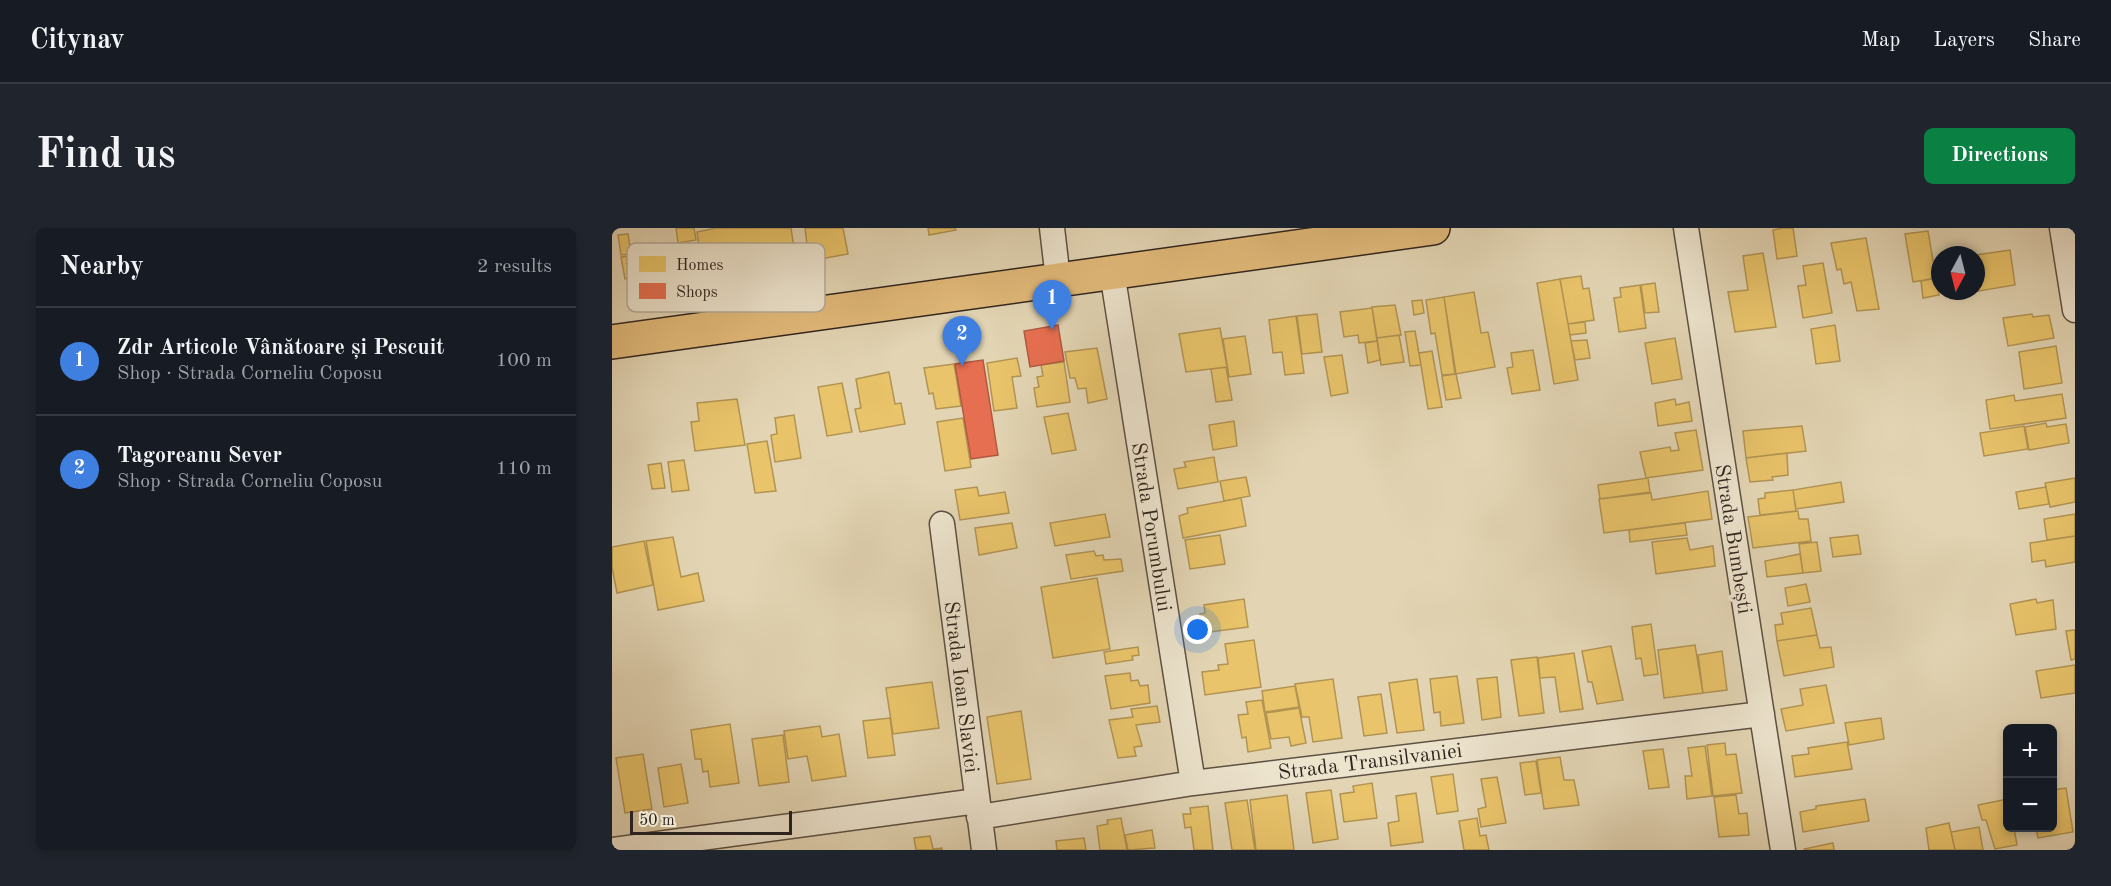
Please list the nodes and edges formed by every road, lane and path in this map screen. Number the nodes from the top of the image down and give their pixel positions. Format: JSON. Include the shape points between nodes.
{"nodes":[{"id":1,"x":1052,"y":228,"type":"edge"},
{"id":2,"x":1433,"y":228,"type":"edge"},
{"id":3,"x":1686,"y":228,"type":"edge"},
{"id":4,"x":2062,"y":228,"type":"edge"},
{"id":5,"x":1112,"y":272,"type":"junction"},
{"id":6,"x":1058,"y":279,"type":"junction"},
{"id":7,"x":2075,"y":310,"type":"edge"},
{"id":8,"x":824,"y":312,"type":"edge"},
{"id":9,"x":825,"y":312,"type":"edge"},
{"id":10,"x":612,"y":342,"type":"edge"},
{"id":11,"x":942,"y":524,"type":"dead end"},
{"id":12,"x":1762,"y":714,"type":"junction"},
{"id":13,"x":1193,"y":783,"type":"junction"},
{"id":14,"x":978,"y":809,"type":"junction"},
{"id":15,"x":612,"y":850,"type":"edge"},
{"id":16,"x":984,"y":850,"type":"edge"},
{"id":17,"x":1783,"y":850,"type":"edge"}],
"edges":[{"from":1,"to":6,"type":"street"},
{"from":2,"to":5,"type":"main road"},
{"from":3,"to":12,"type":"street","name":"Strada Bumbești"},
{"from":4,"to":7,"type":"street"},
{"from":5,"to":6,"type":"main road"},
{"from":5,"to":13,"type":"street","name":"Strada Porumbului"},
{"from":6,"to":9,"type":"main road"},
{"from":8,"to":10,"type":"main road"},
{"from":11,"to":14,"type":"street","name":"Strada Ioan Slavici"},
{"from":12,"to":13,"type":"street","name":"Strada Transilvaniei"},
{"from":12,"to":17,"type":"street","name":"Strada Bumbești"},
{"from":13,"to":14,"type":"street","name":"Strada Transilvaniei"},
{"from":14,"to":15,"type":"street","name":"Strada Transilvaniei"},
{"from":14,"to":16,"type":"street","name":"Strada Ioan Slavici"}]}
